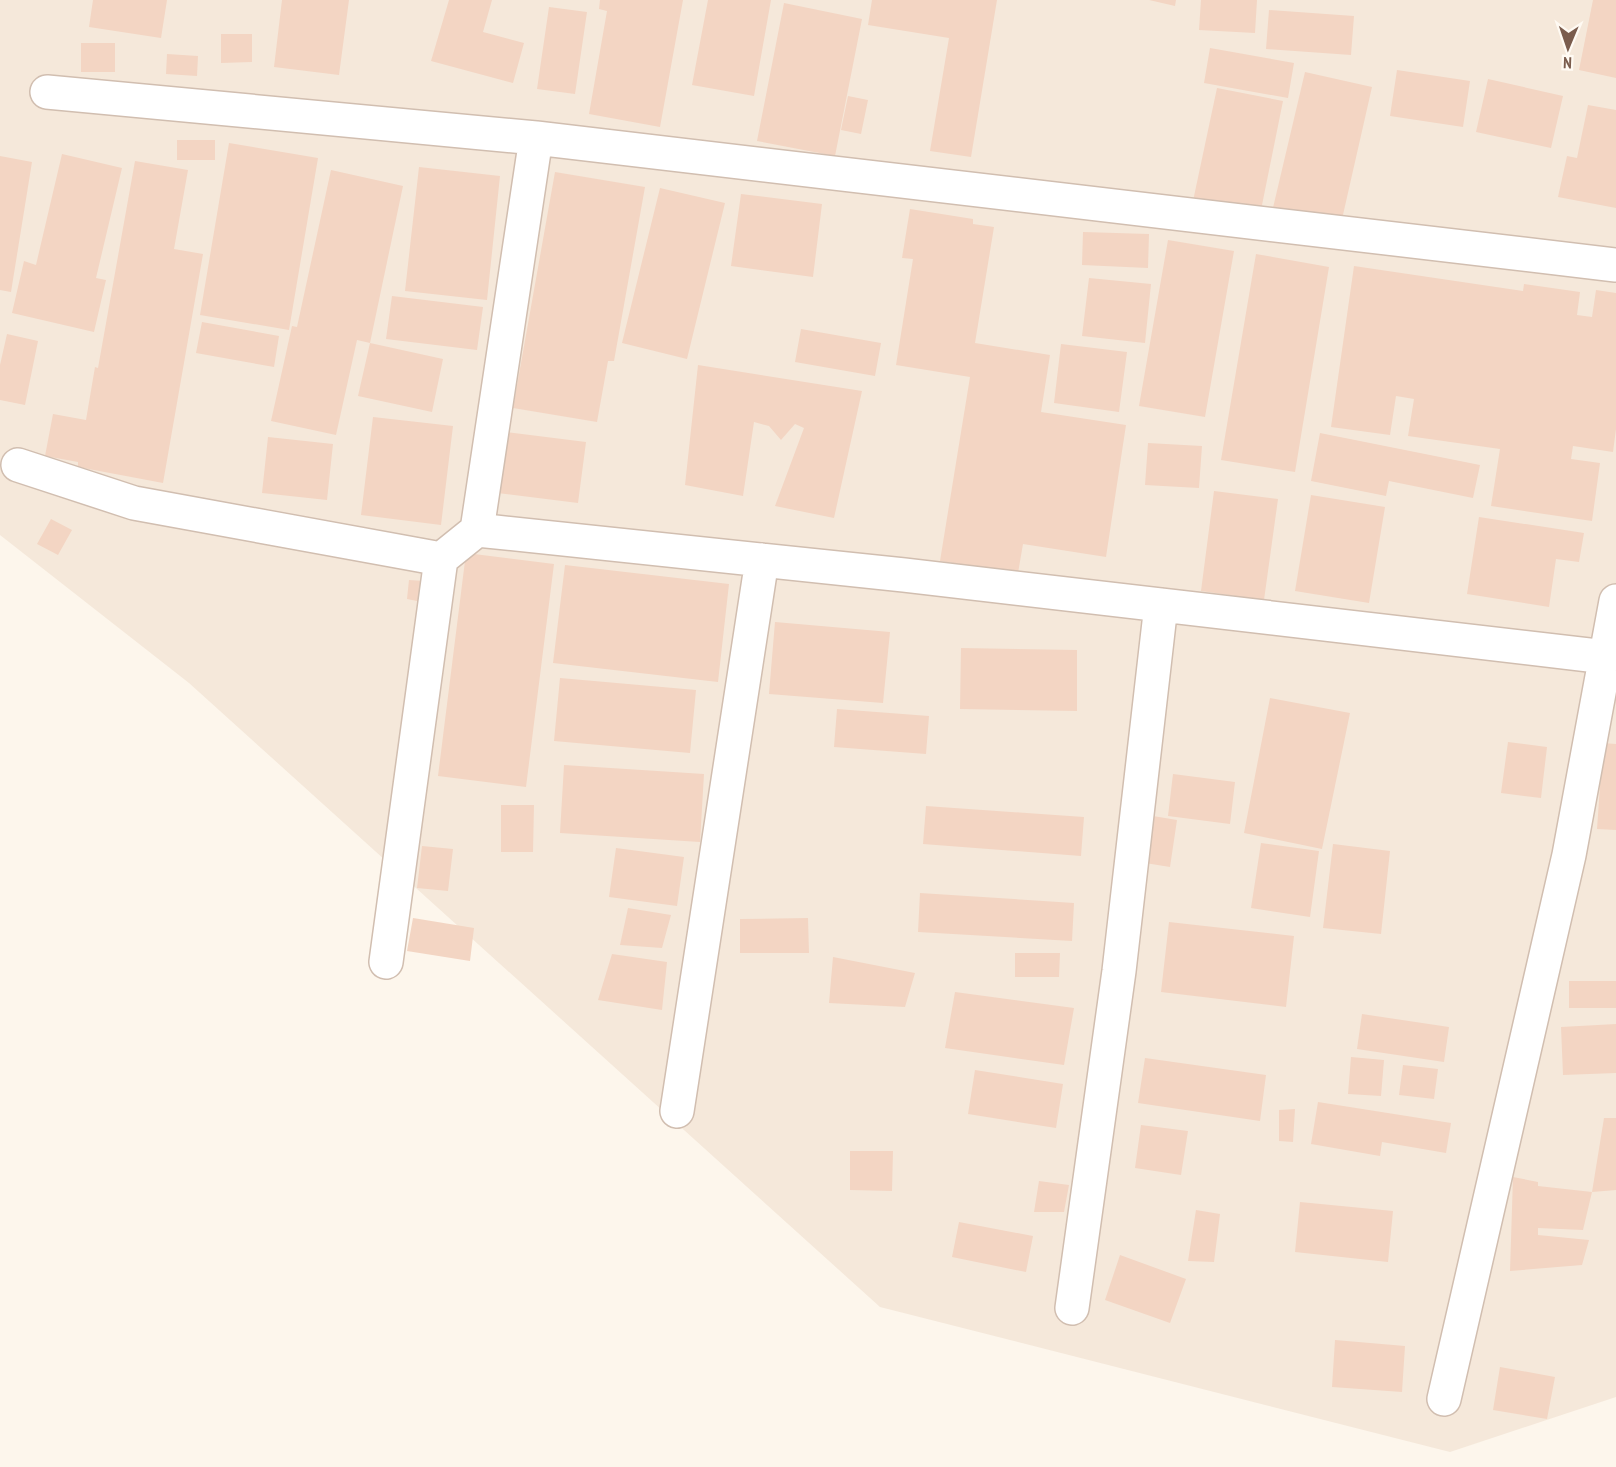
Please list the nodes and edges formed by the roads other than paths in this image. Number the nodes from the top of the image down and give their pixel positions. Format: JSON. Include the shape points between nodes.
{"nodes":[{"id":1,"x":47,"y":92,"type":"dead end"},
{"id":2,"x":536,"y":138,"type":"junction"},
{"id":3,"x":1616,"y":265,"type":"edge"},
{"id":4,"x":18,"y":465,"type":"dead end"},
{"id":5,"x":477,"y":530,"type":"junction"},
{"id":6,"x":441,"y":559,"type":"junction"},
{"id":7,"x":762,"y":560,"type":"junction"},
{"id":8,"x":1616,"y":601,"type":"edge"},
{"id":9,"x":1161,"y":605,"type":"junction"},
{"id":10,"x":1606,"y":657,"type":"junction"},
{"id":11,"x":386,"y":963,"type":"dead end"},
{"id":12,"x":677,"y":1111,"type":"dead end"},
{"id":13,"x":1072,"y":1308,"type":"dead end"},
{"id":14,"x":1444,"y":1399,"type":"dead end"}],
"edges":[{"from":1,"to":2,"type":"street"},
{"from":2,"to":3,"type":"street"},
{"from":2,"to":5,"type":"street"},
{"from":4,"to":6,"type":"street","via":[[134,503]]},
{"from":5,"to":6,"type":"street"},
{"from":5,"to":7,"type":"street"},
{"from":6,"to":11,"type":"street"},
{"from":7,"to":9,"type":"street"},
{"from":7,"to":12,"type":"street"},
{"from":8,"to":10,"type":"street"},
{"from":9,"to":10,"type":"street"},
{"from":9,"to":13,"type":"street","via":[[1119,972]]},
{"from":10,"to":14,"type":"street","via":[[1569,855]]}]}
